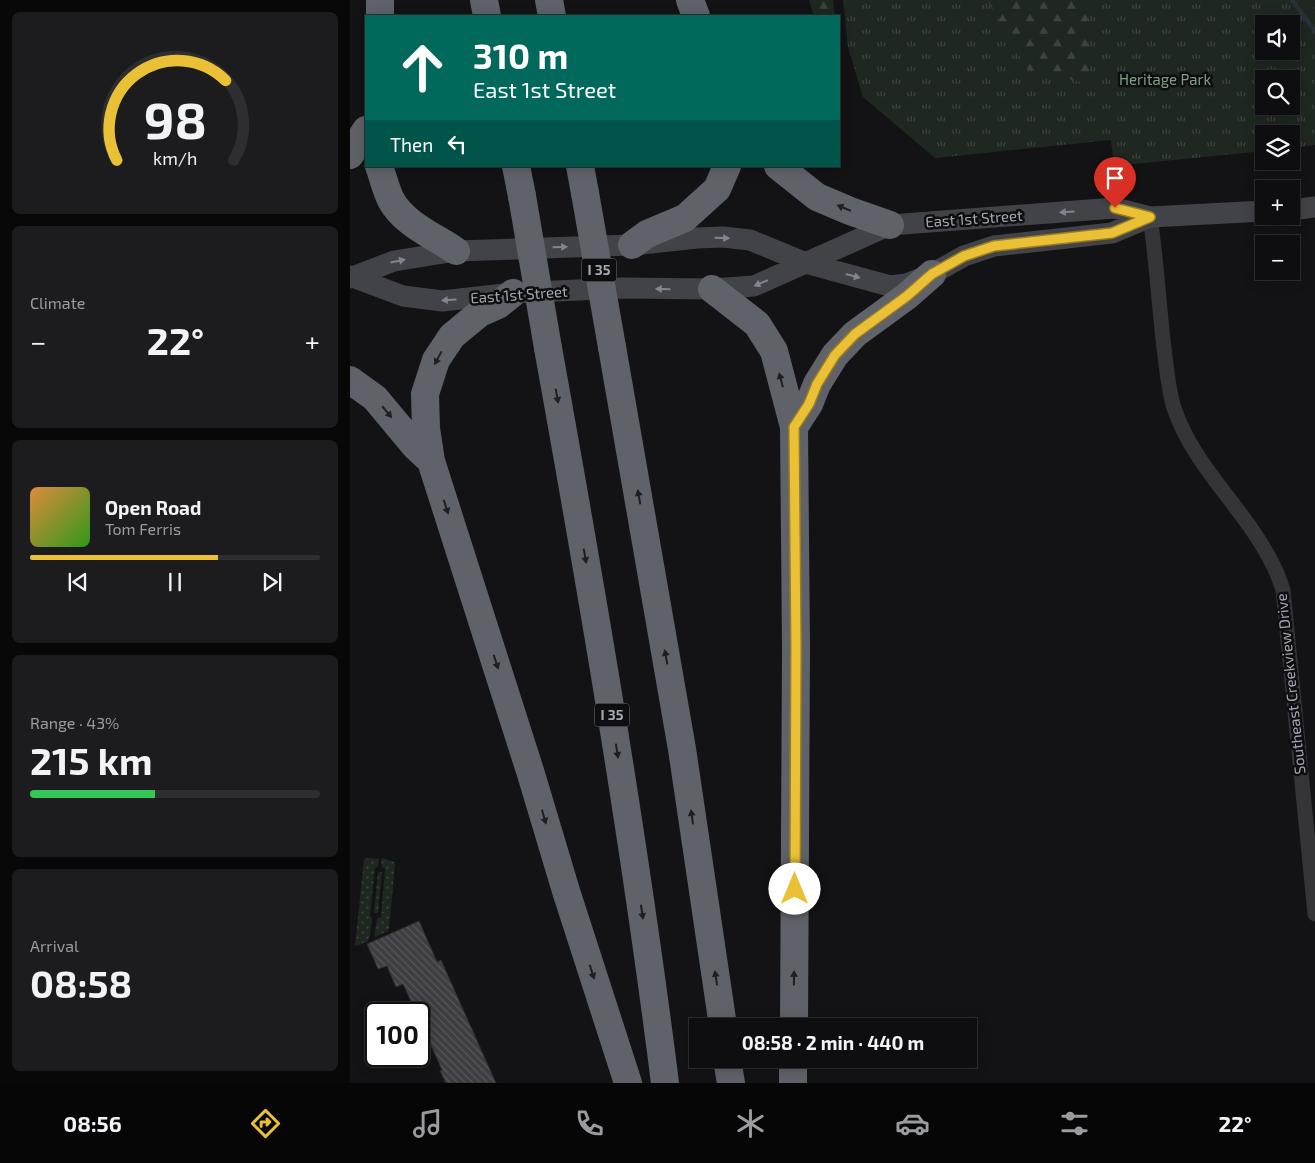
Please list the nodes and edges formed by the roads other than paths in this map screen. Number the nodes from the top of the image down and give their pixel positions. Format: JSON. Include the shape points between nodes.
{"nodes":[{"id":1,"x":380,"y":0,"type":"edge"},
{"id":2,"x":484,"y":0,"type":"edge"},
{"id":3,"x":549,"y":0,"type":"edge"},
{"id":4,"x":690,"y":0,"type":"edge"},
{"id":5,"x":380,"y":15,"type":"edge"},
{"id":6,"x":487,"y":15,"type":"edge"},
{"id":7,"x":552,"y":15,"type":"edge"},
{"id":8,"x":696,"y":15,"type":"edge"},
{"id":9,"x":365,"y":132,"type":"edge"},
{"id":10,"x":350,"y":155,"type":"edge"},
{"id":11,"x":379,"y":167,"type":"edge"},
{"id":12,"x":516,"y":167,"type":"edge"},
{"id":13,"x":580,"y":167,"type":"edge"},
{"id":14,"x":727,"y":167,"type":"edge"},
{"id":15,"x":779,"y":167,"type":"edge"},
{"id":16,"x":1315,"y":207,"type":"edge"},
{"id":17,"x":1300,"y":209,"type":"edge"},
{"id":18,"x":1255,"y":211,"type":"edge"},
{"id":19,"x":1150,"y":217,"type":"junction"},
{"id":20,"x":890,"y":225,"type":"junction"},
{"id":21,"x":632,"y":245,"type":"junction"},
{"id":22,"x":456,"y":251,"type":"junction"},
{"id":23,"x":806,"y":263,"type":"junction"},
{"id":24,"x":932,"y":274,"type":"junction"},
{"id":25,"x":351,"y":277,"type":"edge"},
{"id":26,"x":712,"y":289,"type":"junction"},
{"id":27,"x":513,"y":294,"type":"junction"},
{"id":28,"x":350,"y":380,"type":"edge"},
{"id":29,"x":794,"y":427,"type":"junction"},
{"id":30,"x":431,"y":461,"type":"junction"},
{"id":31,"x":1315,"y":914,"type":"edge"},
{"id":32,"x":722,"y":1018,"type":"edge"},
{"id":33,"x":794,"y":1018,"type":"edge"},
{"id":34,"x":728,"y":1068,"type":"edge"},
{"id":35,"x":793,"y":1068,"type":"edge"},
{"id":36,"x":628,"y":1083,"type":"edge"},
{"id":37,"x":666,"y":1083,"type":"edge"},
{"id":38,"x":730,"y":1083,"type":"edge"},
{"id":39,"x":793,"y":1083,"type":"edge"}],
"edges":[{"from":1,"to":5,"type":"highway"},
{"from":2,"to":6,"type":"highway"},
{"from":3,"to":7,"type":"highway"},
{"from":4,"to":8,"type":"highway"},
{"from":9,"to":10,"type":"highway"},
{"from":11,"to":22,"type":"highway","via":[[391,200],[402,215]]},
{"from":12,"to":37,"type":"highway","number":"I 35","one_way":true,"bridge":true,"via":[[625,797]]},
{"from":32,"to":13,"type":"highway","number":"I 35","one_way":true,"bridge":true,"via":[[682,749]]},
{"from":14,"to":21,"type":"highway","via":[[717,189],[685,218],[647,234]]},
{"from":20,"to":15,"type":"highway","one_way":true,"via":[[817,197]]},
{"from":16,"to":17,"type":"main road"},
{"from":18,"to":19,"type":"main road","name":"East 1st Street"},
{"from":19,"to":20,"type":"main road","name":"East 1st Street","one_way":true,"via":[[1115,208]]},
{"from":19,"to":24,"type":"main road","name":"East 1st Street","via":[[1112,233],[994,246],[964,256]]},
{"from":19,"to":31,"type":"street","name":"Southeast Creekview Drive","via":[[1162,334],[1174,408],[1206,469],[1274,565],[1282,590]]},
{"from":20,"to":23,"type":"main road","name":"East 1st Street"},
{"from":22,"to":21,"type":"main road","name":"East 1st Street","one_way":true},
{"from":21,"to":23,"type":"main road","name":"East 1st Street","one_way":true,"via":[[723,237],[750,240]]},
{"from":25,"to":22,"type":"main road","name":"East 1st Street","one_way":true,"via":[[394,261]]},
{"from":23,"to":24,"type":"main road","name":"East 1st Street","one_way":true,"via":[[890,286]]},
{"from":23,"to":26,"type":"main road","name":"East 1st Street","one_way":true,"via":[[754,286]]},
{"from":24,"to":29,"type":"highway","via":[[855,334],[835,355]]},
{"from":27,"to":25,"type":"main road","name":"East 1st Street","one_way":true,"via":[[442,301],[403,296]]},
{"from":26,"to":27,"type":"main road","name":"East 1st Street","one_way":true,"via":[[622,288]]},
{"from":29,"to":26,"type":"highway","one_way":true,"via":[[774,351],[757,324]]},
{"from":27,"to":30,"type":"highway","one_way":true,"via":[[480,312],[452,336],[436,360],[425,394]]},
{"from":28,"to":30,"type":"highway","one_way":true,"via":[[375,398]]},
{"from":33,"to":29,"type":"highway","one_way":true},
{"from":30,"to":36,"type":"highway","one_way":true},
{"from":34,"to":38,"type":"highway"},
{"from":35,"to":39,"type":"highway"}]}
